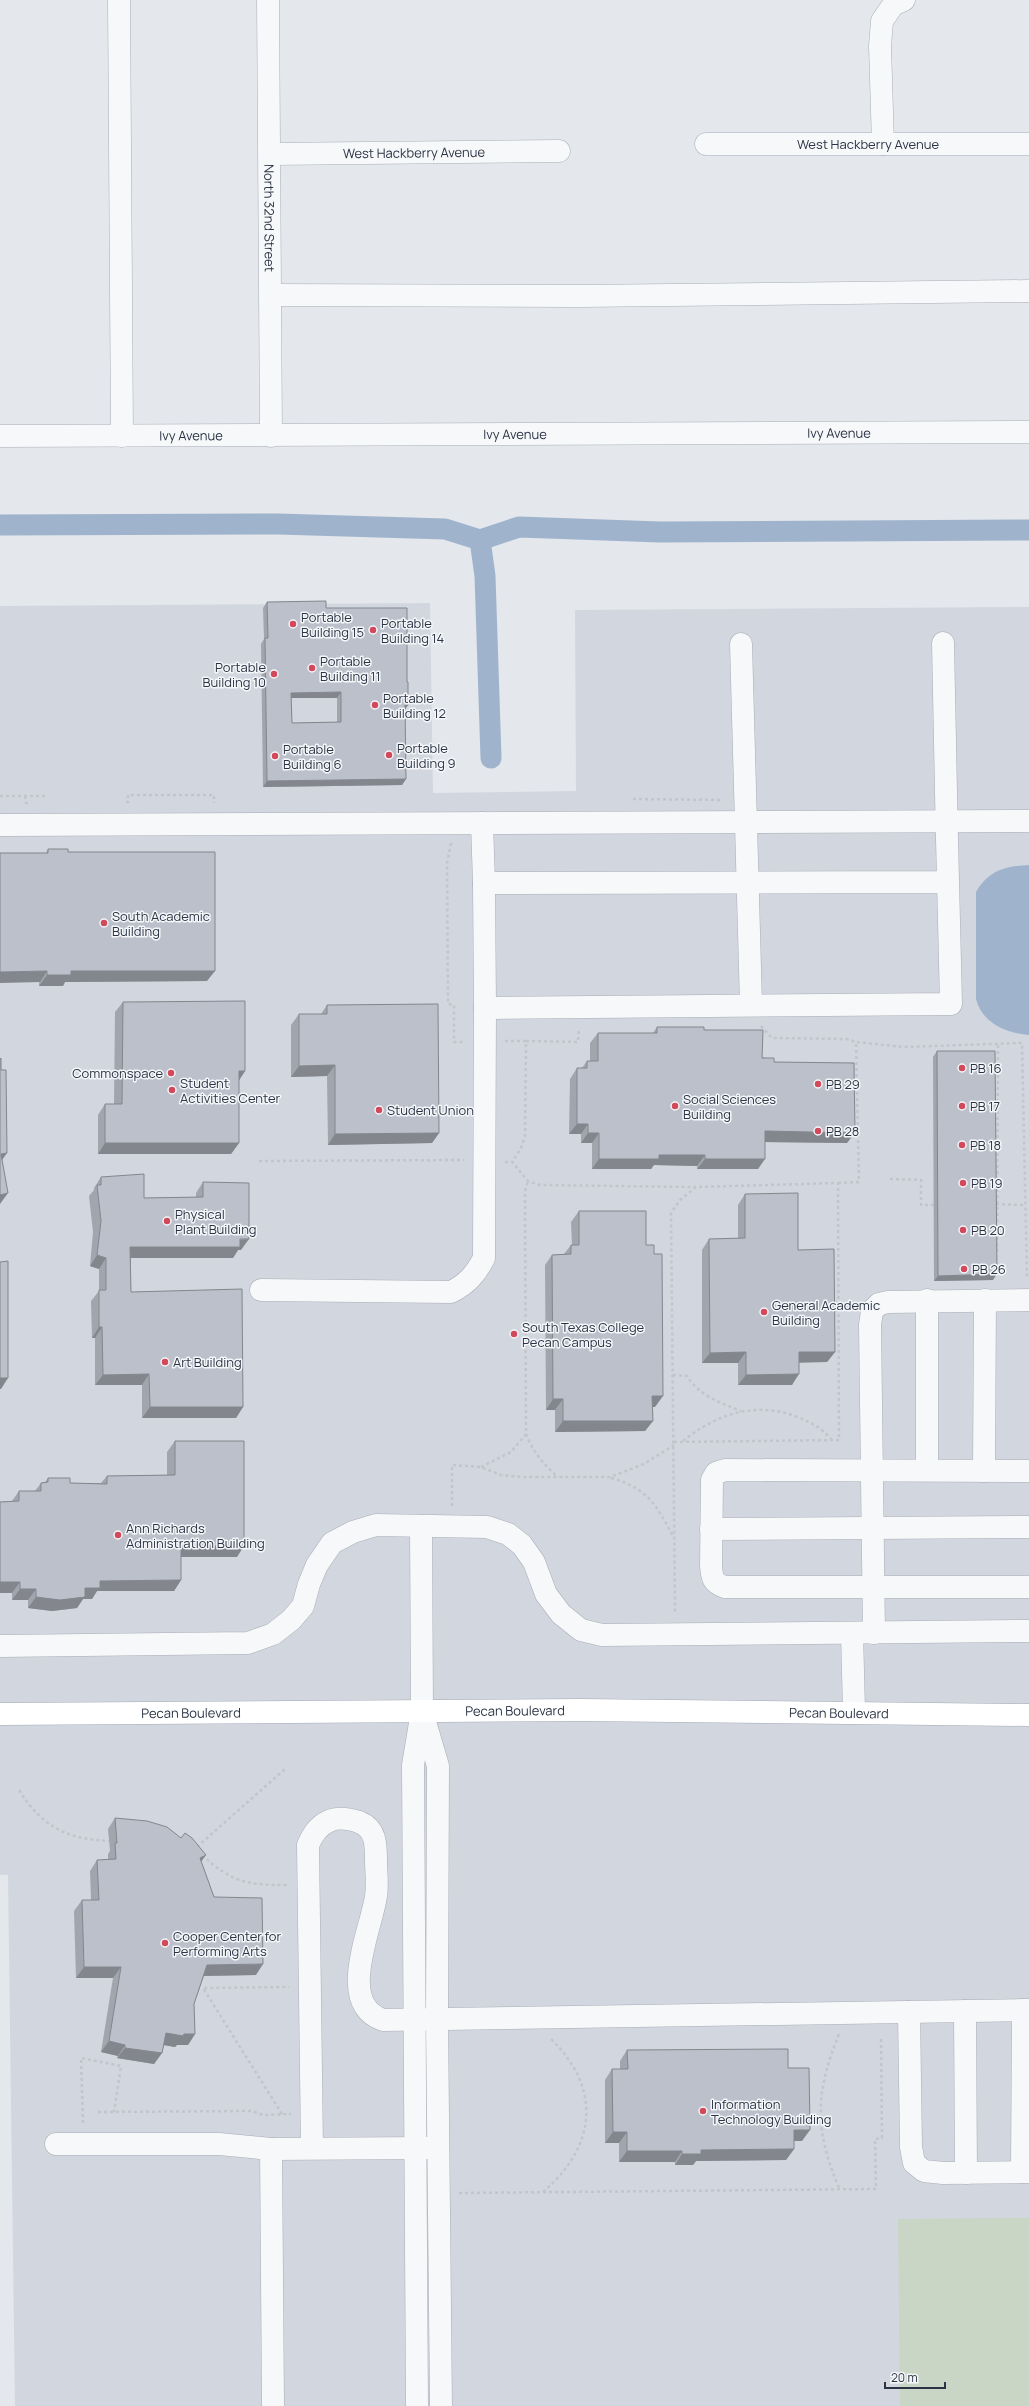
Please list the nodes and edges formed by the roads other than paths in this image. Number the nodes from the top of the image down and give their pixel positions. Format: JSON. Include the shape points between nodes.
{"nodes":[{"id":1,"x":119,"y":0,"type":"edge"},
{"id":2,"x":268,"y":0,"type":"edge"},
{"id":3,"x":904,"y":0,"type":"edge"},
{"id":4,"x":706,"y":144,"type":"dead end"},
{"id":5,"x":884,"y":144,"type":"junction"},
{"id":6,"x":1029,"y":144,"type":"edge"},
{"id":7,"x":559,"y":151,"type":"dead end"},
{"id":8,"x":270,"y":154,"type":"junction"},
{"id":9,"x":1029,"y":291,"type":"edge"},
{"id":10,"x":271,"y":295,"type":"junction"},
{"id":11,"x":1029,"y":432,"type":"edge"},
{"id":12,"x":0,"y":436,"type":"edge"},
{"id":13,"x":122,"y":436,"type":"junction"},
{"id":14,"x":271,"y":436,"type":"junction"},
{"id":15,"x":943,"y":643,"type":"dead end"},
{"id":16,"x":740,"y":644,"type":"dead end"},
{"id":17,"x":946,"y":821,"type":"junction"},
{"id":18,"x":1029,"y":821,"type":"edge"},
{"id":19,"x":746,"y":822,"type":"junction"},
{"id":20,"x":482,"y":823,"type":"junction"},
{"id":21,"x":0,"y":825,"type":"edge"},
{"id":22,"x":948,"y":882,"type":"junction"},
{"id":23,"x":484,"y":883,"type":"junction"},
{"id":24,"x":748,"y":883,"type":"junction"},
{"id":25,"x":751,"y":1004,"type":"junction"},
{"id":26,"x":485,"y":1008,"type":"junction"},
{"id":27,"x":261,"y":1290,"type":"dead end"},
{"id":28,"x":1028,"y":1292,"type":"edge"},
{"id":29,"x":927,"y":1300,"type":"junction"},
{"id":30,"x":985,"y":1300,"type":"junction"},
{"id":31,"x":872,"y":1470,"type":"junction"},
{"id":32,"x":927,"y":1470,"type":"junction"},
{"id":33,"x":984,"y":1470,"type":"junction"},
{"id":34,"x":1029,"y":1470,"type":"edge"},
{"id":35,"x":421,"y":1526,"type":"junction"},
{"id":36,"x":873,"y":1527,"type":"junction"},
{"id":37,"x":1029,"y":1527,"type":"edge"},
{"id":38,"x":711,"y":1529,"type":"junction"},
{"id":39,"x":1029,"y":1587,"type":"edge"},
{"id":40,"x":874,"y":1588,"type":"junction"},
{"id":41,"x":1029,"y":1631,"type":"edge"},
{"id":42,"x":852,"y":1633,"type":"junction"},
{"id":43,"x":874,"y":1633,"type":"junction"},
{"id":44,"x":0,"y":1646,"type":"edge"},
{"id":45,"x":422,"y":1711,"type":"junction"},
{"id":46,"x":854,"y":1711,"type":"junction"},
{"id":47,"x":0,"y":1714,"type":"edge"},
{"id":48,"x":1029,"y":1714,"type":"edge"},
{"id":49,"x":1026,"y":2010,"type":"edge"},
{"id":50,"x":965,"y":2011,"type":"junction"},
{"id":51,"x":909,"y":2012,"type":"junction"},
{"id":52,"x":415,"y":2019,"type":"junction"},
{"id":53,"x":437,"y":2020,"type":"junction"},
{"id":54,"x":56,"y":2144,"type":"dead end"},
{"id":55,"x":438,"y":2147,"type":"junction"},
{"id":56,"x":312,"y":2148,"type":"junction"},
{"id":57,"x":416,"y":2148,"type":"junction"},
{"id":58,"x":271,"y":2149,"type":"junction"},
{"id":59,"x":1026,"y":2172,"type":"edge"},
{"id":60,"x":966,"y":2173,"type":"junction"},
{"id":61,"x":273,"y":2406,"type":"edge"},
{"id":62,"x":417,"y":2406,"type":"edge"},
{"id":63,"x":441,"y":2406,"type":"edge"}],
"edges":[{"from":1,"to":13,"type":"street"},
{"from":2,"to":8,"type":"street","name":"North 32nd Street"},
{"from":3,"to":5,"type":"street","via":[[893,5],[882,21],[880,46]]},
{"from":4,"to":5,"type":"street","name":"West Hackberry Avenue"},
{"from":5,"to":6,"type":"street","name":"West Hackberry Avenue"},
{"from":7,"to":8,"type":"street","name":"West Hackberry Avenue"},
{"from":8,"to":10,"type":"street","name":"North 32nd Street"},
{"from":9,"to":10,"type":"street","via":[[578,296]]},
{"from":10,"to":14,"type":"street","name":"North 32nd Street"},
{"from":11,"to":14,"type":"street","name":"Ivy Avenue"},
{"from":12,"to":13,"type":"street","name":"Ivy Avenue"},
{"from":13,"to":14,"type":"street","name":"Ivy Avenue"},
{"from":15,"to":17,"type":"street"},
{"from":16,"to":19,"type":"street"},
{"from":17,"to":18,"type":"street"},
{"from":17,"to":19,"type":"street"},
{"from":17,"to":22,"type":"street"},
{"from":19,"to":20,"type":"street"},
{"from":19,"to":24,"type":"street"},
{"from":20,"to":21,"type":"street"},
{"from":20,"to":23,"type":"street"},
{"from":22,"to":24,"type":"street"},
{"from":22,"to":25,"type":"street","via":[[951,1004]]},
{"from":23,"to":24,"type":"street"},
{"from":23,"to":26,"type":"street"},
{"from":24,"to":25,"type":"street"},
{"from":25,"to":26,"type":"street"},
{"from":26,"to":27,"type":"street","via":[[484,1258],[477,1272],[465,1285],[451,1292]]},
{"from":28,"to":30,"type":"street"},
{"from":29,"to":30,"type":"street"},
{"from":29,"to":31,"type":"street","via":[[888,1302],[879,1304],[872,1311]]},
{"from":29,"to":32,"type":"street"},
{"from":30,"to":33,"type":"street"},
{"from":31,"to":32,"type":"street"},
{"from":31,"to":36,"type":"street"},
{"from":31,"to":38,"type":"street","via":[[725,1470],[716,1473],[712,1480]]},
{"from":32,"to":33,"type":"street"},
{"from":33,"to":34,"type":"street"},
{"from":35,"to":42,"type":"street","via":[[487,1527],[508,1534],[522,1545],[534,1562],[546,1594],[561,1614],[581,1630],[602,1635]]},
{"from":35,"to":44,"type":"street","via":[[376,1525],[353,1532],[332,1543],[308,1584],[303,1606],[291,1620],[273,1634],[248,1642]]},
{"from":35,"to":45,"type":"street"},
{"from":36,"to":37,"type":"street"},
{"from":36,"to":38,"type":"street"},
{"from":36,"to":40,"type":"street"},
{"from":38,"to":40,"type":"street","via":[[712,1578],[717,1584],[725,1587]]},
{"from":39,"to":40,"type":"street"},
{"from":40,"to":43,"type":"street"},
{"from":41,"to":43,"type":"street"},
{"from":42,"to":43,"type":"street"},
{"from":42,"to":46,"type":"street"},
{"from":45,"to":46,"type":"main road","name":"Pecan Boulevard"},
{"from":45,"to":47,"type":"main road","name":"Pecan Boulevard"},
{"from":45,"to":52,"type":"street","via":[[413,1765]]},
{"from":45,"to":53,"type":"street","via":[[438,1766]]},
{"from":46,"to":48,"type":"main road","name":"Pecan Boulevard"},
{"from":49,"to":50,"type":"street"},
{"from":49,"to":59,"type":"street"},
{"from":50,"to":51,"type":"street"},
{"from":50,"to":60,"type":"street"},
{"from":51,"to":53,"type":"street"},
{"from":51,"to":60,"type":"street","via":[[911,2147],[914,2163],[924,2171]]},
{"from":52,"to":53,"type":"street"},
{"from":52,"to":56,"type":"street","via":[[383,2020],[372,2016],[362,2003],[358,1989],[358,1973],[376,1895],[376,1842],[371,1830],[361,1823],[349,1818],[332,1820],[318,1828],[308,1845]]},
{"from":52,"to":57,"type":"street"},
{"from":53,"to":55,"type":"street"},
{"from":54,"to":58,"type":"street","via":[[219,2144]]},
{"from":55,"to":57,"type":"street"},
{"from":55,"to":63,"type":"street"},
{"from":56,"to":57,"type":"street"},
{"from":56,"to":58,"type":"street"},
{"from":57,"to":62,"type":"street"},
{"from":58,"to":61,"type":"street"},
{"from":59,"to":60,"type":"street"}]}
